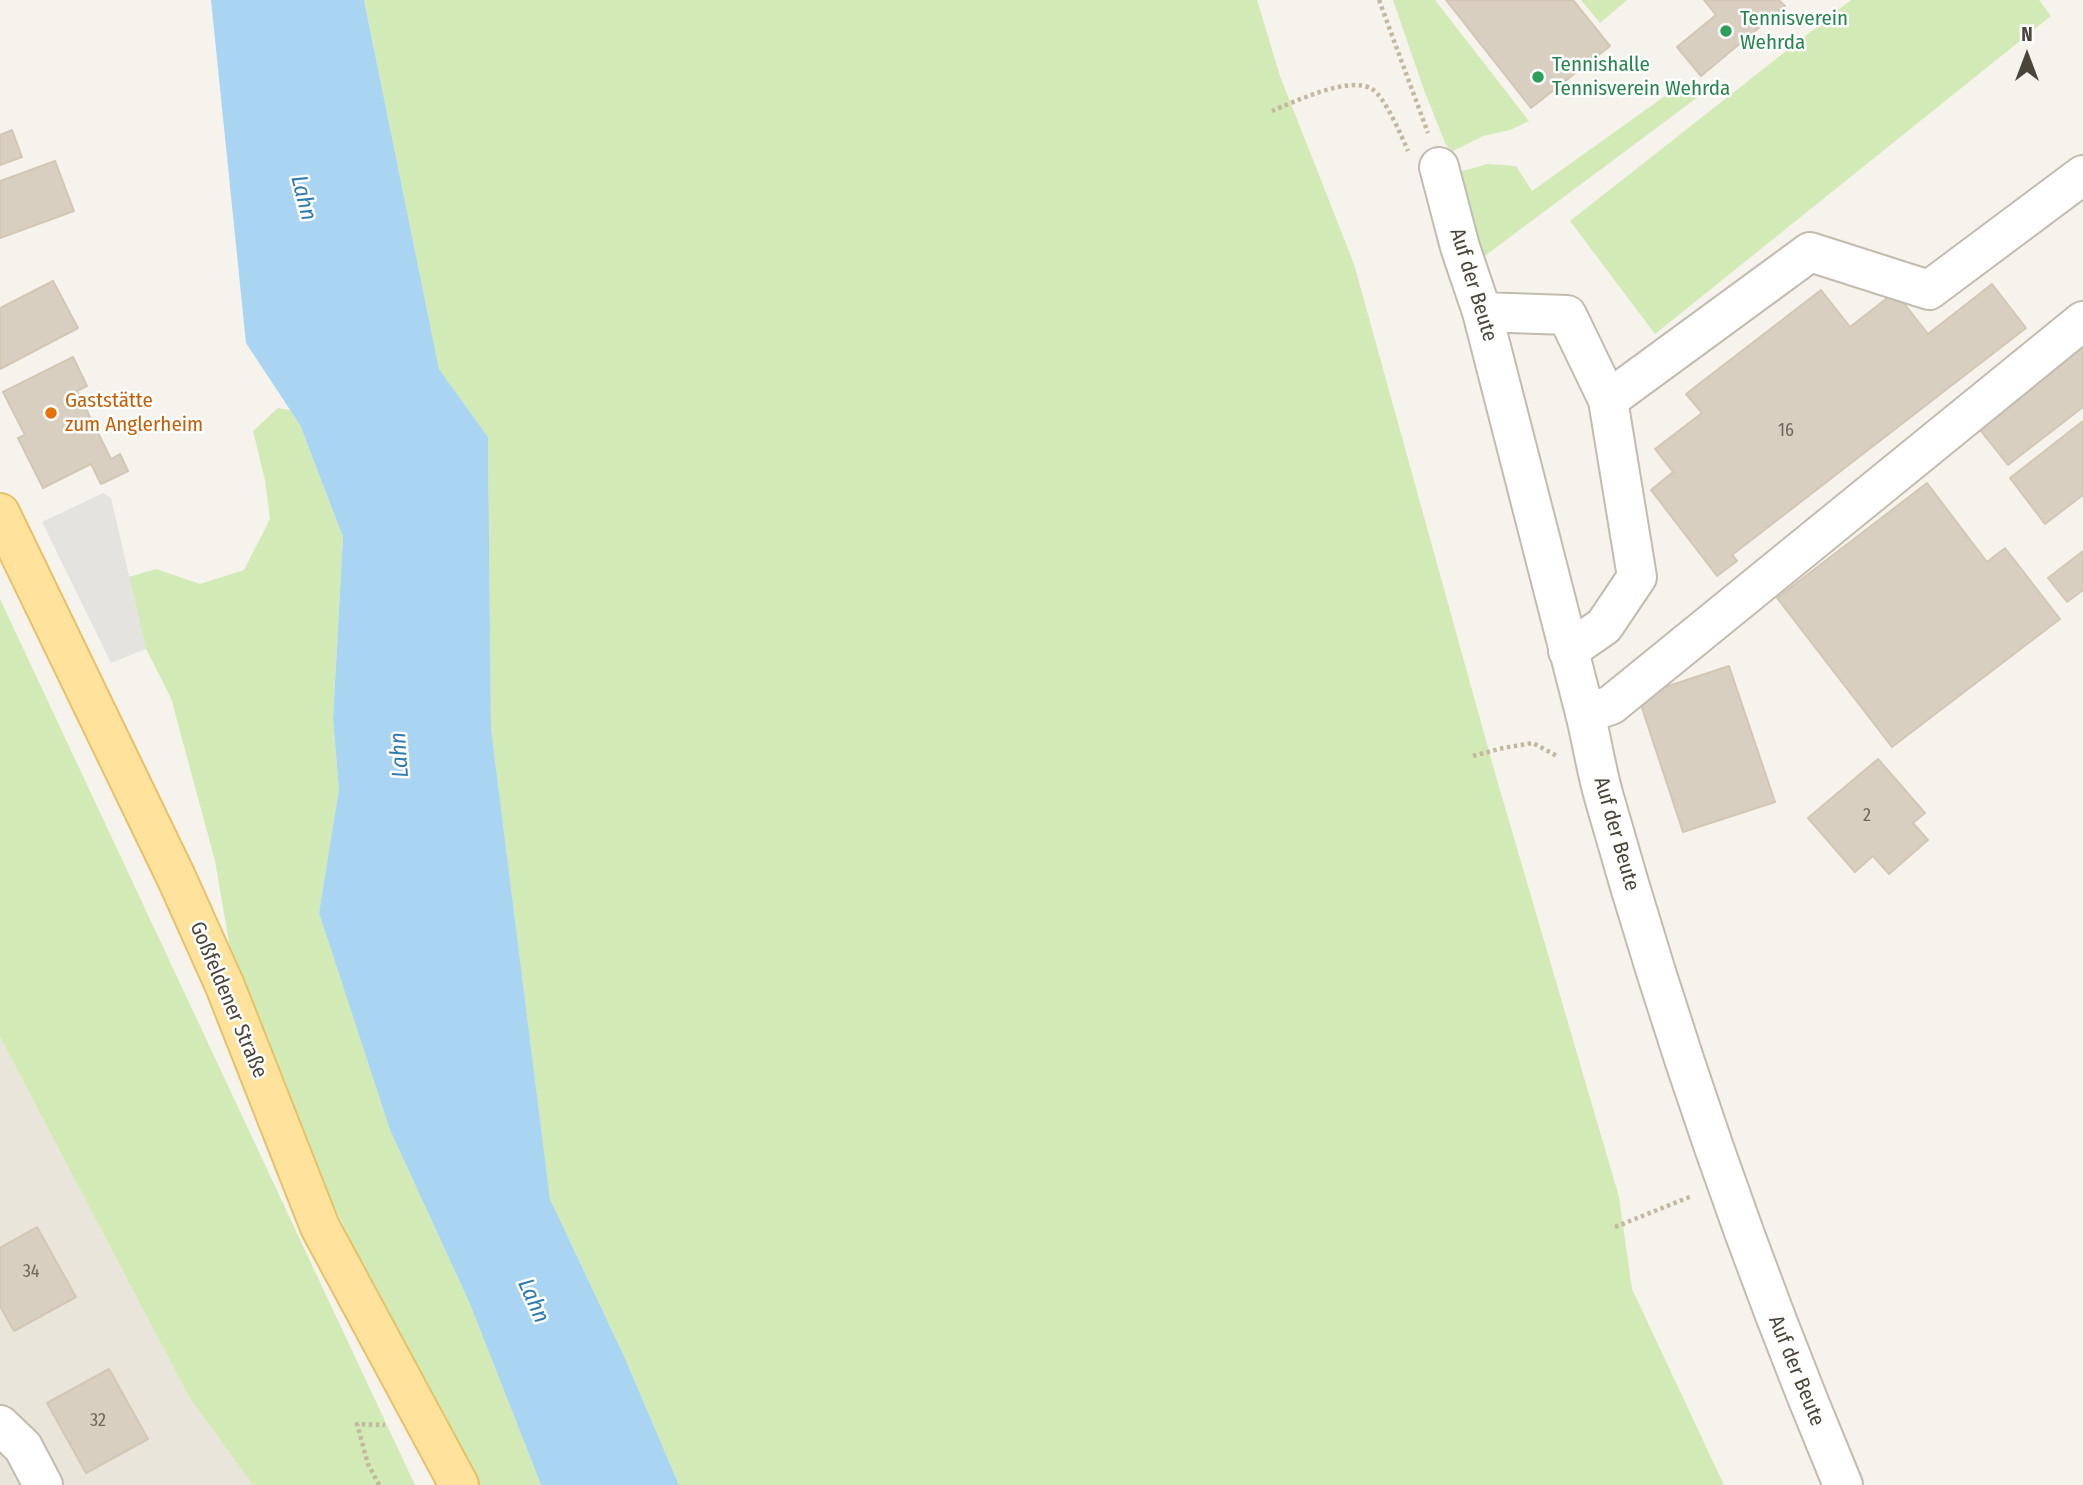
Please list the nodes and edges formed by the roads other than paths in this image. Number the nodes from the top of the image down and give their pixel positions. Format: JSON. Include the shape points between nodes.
{"nodes":[{"id":1,"x":1426,"y":165,"type":"road end"},
{"id":2,"x":2083,"y":175,"type":"edge"},
{"id":3,"x":1482,"y":312,"type":"junction"},
{"id":4,"x":2083,"y":321,"type":"edge"},
{"id":5,"x":1608,"y":400,"type":"junction"},
{"id":6,"x":0,"y":513,"type":"edge"},
{"id":7,"x":1568,"y":651,"type":"junction"},
{"id":8,"x":1585,"y":714,"type":"junction"},
{"id":9,"x":0,"y":1425,"type":"edge"},
{"id":10,"x":43,"y":1485,"type":"edge"},
{"id":11,"x":459,"y":1485,"type":"edge"},
{"id":12,"x":1843,"y":1485,"type":"edge"}],
"edges":[{"from":1,"to":3,"type":"street","name":"Auf der Beute"},
{"from":2,"to":5,"type":"street","via":[[1929,290],[1810,252]]},
{"from":3,"to":5,"type":"street","via":[[1567,315]]},
{"from":3,"to":7,"type":"street","name":"Auf der Beute"},
{"from":4,"to":8,"type":"street","via":[[1611,705]]},
{"from":5,"to":7,"type":"street","via":[[1637,577],[1604,626]]},
{"from":6,"to":11,"type":"main road","name":"Goßfeldener Straße","via":[[198,925],[320,1227]]},
{"from":7,"to":8,"type":"street","name":"Auf der Beute"},
{"from":8,"to":12,"type":"street","name":"Auf der Beute","via":[[1603,794],[1731,1199]]},
{"from":9,"to":10,"type":"street","via":[[23,1447]]}]}
